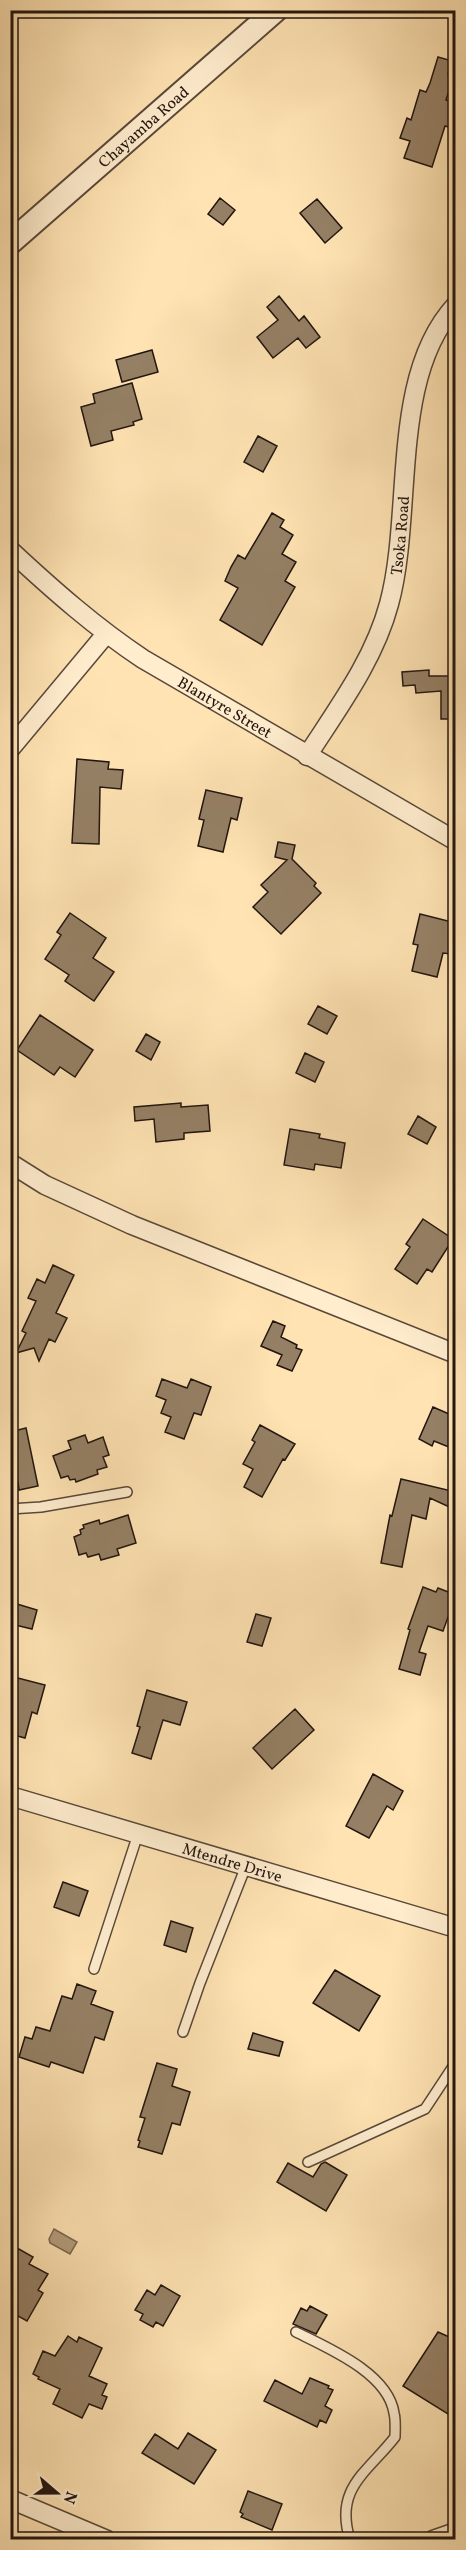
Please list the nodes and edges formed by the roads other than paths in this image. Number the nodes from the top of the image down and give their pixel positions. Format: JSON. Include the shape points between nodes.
{"nodes":[{"id":1,"x":276,"y":10,"type":"edge"},
{"id":2,"x":10,"y":243,"type":"edge"},
{"id":3,"x":456,"y":305,"type":"edge"},
{"id":4,"x":10,"y":550,"type":"edge"},
{"id":5,"x":106,"y":634,"type":"junction"},
{"id":6,"x":10,"y":749,"type":"edge"},
{"id":7,"x":307,"y":756,"type":"junction"},
{"id":8,"x":456,"y":841,"type":"edge"},
{"id":9,"x":10,"y":1163,"type":"edge"},
{"id":10,"x":456,"y":1354,"type":"edge"},
{"id":11,"x":127,"y":1492,"type":"dead end"},
{"id":12,"x":10,"y":1509,"type":"edge"},
{"id":13,"x":10,"y":1796,"type":"edge"},
{"id":14,"x":138,"y":1834,"type":"junction"},
{"id":15,"x":246,"y":1866,"type":"junction"},
{"id":16,"x":456,"y":1928,"type":"edge"},
{"id":17,"x":94,"y":1969,"type":"dead end"},
{"id":18,"x":183,"y":2032,"type":"dead end"},
{"id":19,"x":456,"y":2062,"type":"edge"},
{"id":20,"x":308,"y":2162,"type":"dead end"},
{"id":21,"x":296,"y":2332,"type":"dead end"},
{"id":22,"x":10,"y":2499,"type":"edge"},
{"id":23,"x":456,"y":2532,"type":"edge"},
{"id":24,"x":107,"y":2540,"type":"edge"},
{"id":25,"x":350,"y":2540,"type":"edge"},
{"id":26,"x":433,"y":2540,"type":"edge"}],
"edges":[{"from":1,"to":2,"type":"street","name":"Chayamba Road"},
{"from":3,"to":7,"type":"street","name":"Tsoka Road","via":[[433,336],[414,396],[398,559],[382,626],[358,676]]},
{"from":4,"to":5,"type":"street","name":"Blantyre Street"},
{"from":5,"to":6,"type":"street"},
{"from":5,"to":7,"type":"street","name":"Blantyre Street"},
{"from":7,"to":8,"type":"street","name":"Blantyre Street"},
{"from":9,"to":10,"type":"street","via":[[45,1185],[122,1221]]},
{"from":11,"to":12,"type":"lane","via":[[41,1508]]},
{"from":13,"to":14,"type":"street","name":"Mtendre Drive"},
{"from":14,"to":15,"type":"street","name":"Mtendre Drive"},
{"from":14,"to":17,"type":"lane"},
{"from":15,"to":16,"type":"street","name":"Mtendre Drive"},
{"from":15,"to":18,"type":"lane"},
{"from":19,"to":20,"type":"lane","via":[[425,2109]]},
{"from":21,"to":25,"type":"lane","via":[[350,2360],[382,2388],[394,2412],[395,2437],[360,2475],[345,2502],[344,2521]]},
{"from":22,"to":24,"type":"street"},
{"from":23,"to":26,"type":"street"}]}
